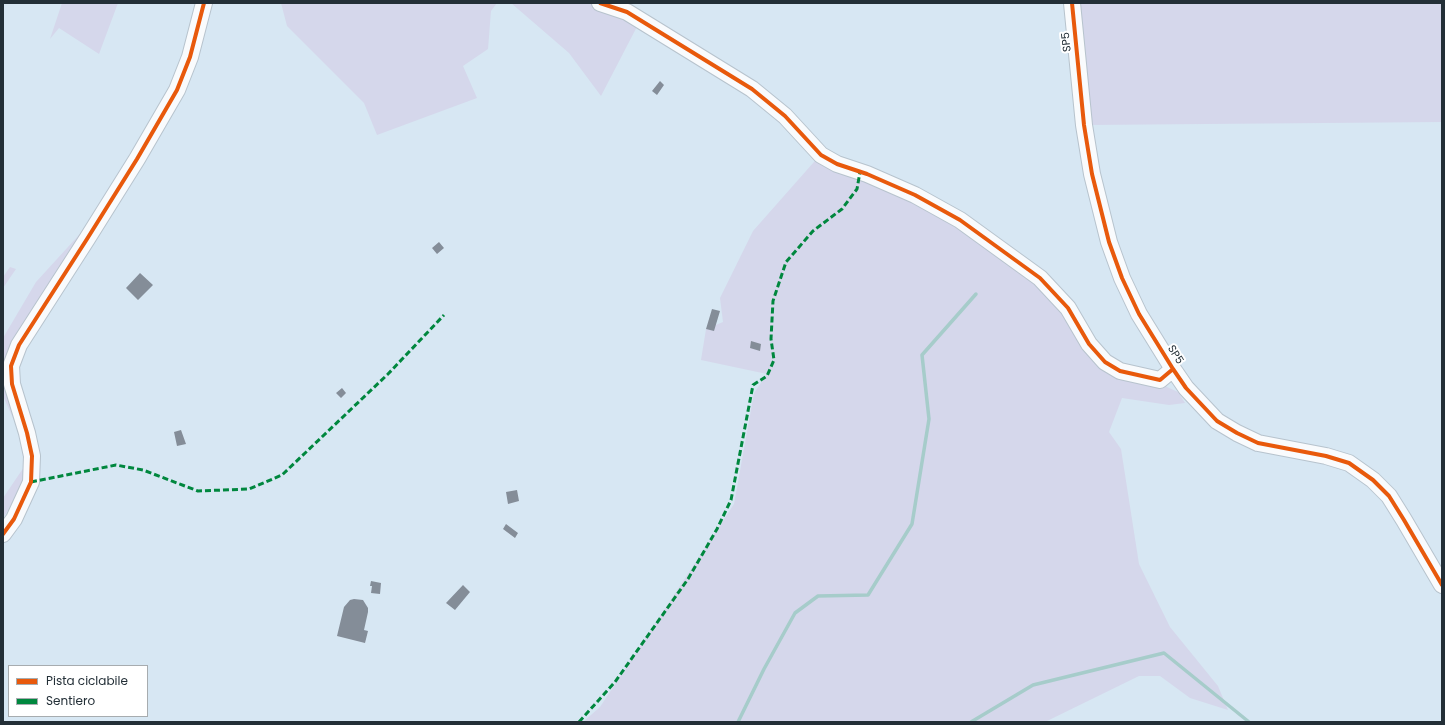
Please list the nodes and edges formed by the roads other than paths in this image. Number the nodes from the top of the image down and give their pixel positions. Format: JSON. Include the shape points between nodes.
{"nodes":[{"id":1,"x":204,"y":3,"type":"edge"},
{"id":2,"x":600,"y":3,"type":"edge"},
{"id":3,"x":1072,"y":3,"type":"edge"},
{"id":4,"x":1173,"y":370,"type":"junction"},
{"id":5,"x":3,"y":534,"type":"edge"},
{"id":6,"x":1442,"y":584,"type":"edge"}],
"edges":[{"from":1,"to":5,"type":"street","via":[[190,57],[177,90],[104,212],[19,345],[11,366],[12,384],[32,456],[31,482],[14,519]]},
{"from":2,"to":4,"type":"street","via":[[626,12],[752,89],[785,116],[821,155],[837,164],[915,195],[960,220],[1040,278],[1068,308],[1089,344],[1105,362],[1120,371],[1160,380]]},
{"from":3,"to":4,"type":"street","name":"SP5","number":"SP5","via":[[1084,126],[1092,174],[1109,242],[1139,314]]},
{"from":4,"to":6,"type":"street","name":"SP5","number":"SP5","via":[[1217,421],[1238,433],[1258,443],[1349,463],[1373,480],[1400,514]]}]}
